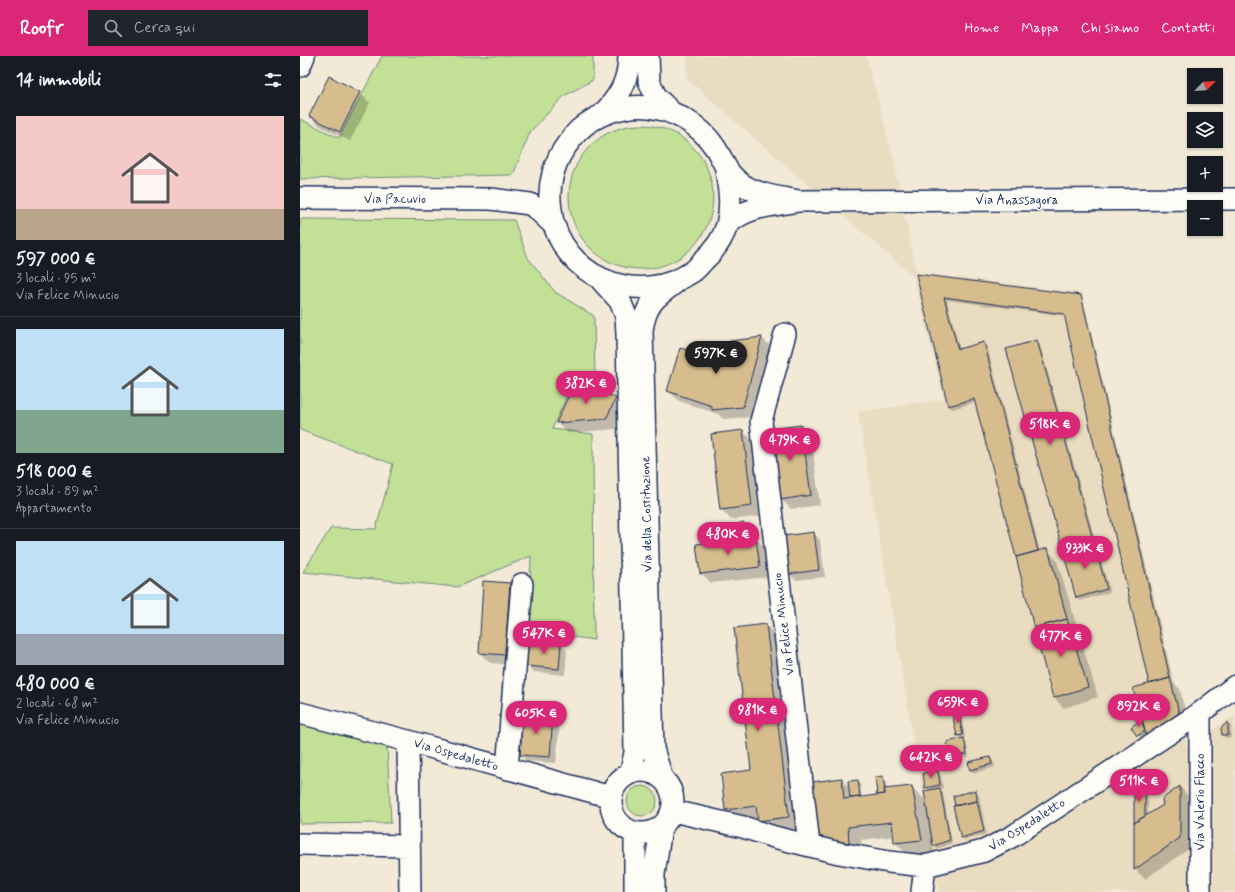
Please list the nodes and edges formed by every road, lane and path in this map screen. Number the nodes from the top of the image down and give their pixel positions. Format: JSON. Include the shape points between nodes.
{"nodes":[{"id":1,"x":304,"y":56,"type":"edge"},
{"id":2,"x":629,"y":56,"type":"edge"},
{"id":3,"x":648,"y":56,"type":"edge"},
{"id":4,"x":300,"y":66,"type":"edge"},
{"id":5,"x":672,"y":112,"type":"junction"},
{"id":6,"x":602,"y":115,"type":"junction"},
{"id":7,"x":563,"y":150,"type":"junction"},
{"id":8,"x":726,"y":170,"type":"junction"},
{"id":9,"x":300,"y":198,"type":"edge"},
{"id":10,"x":491,"y":199,"type":"junction"},
{"id":11,"x":1235,"y":199,"type":"edge"},
{"id":12,"x":798,"y":201,"type":"junction"},
{"id":13,"x":554,"y":225,"type":"junction"},
{"id":14,"x":726,"y":225,"type":"junction"},
{"id":15,"x":693,"y":271,"type":"junction"},
{"id":16,"x":601,"y":279,"type":"junction"},
{"id":17,"x":785,"y":334,"type":"dead end"},
{"id":18,"x":522,"y":584,"type":"dead end"},
{"id":19,"x":1235,"y":686,"type":"edge"},
{"id":20,"x":1200,"y":713,"type":"junction"},
{"id":21,"x":300,"y":714,"type":"edge"},
{"id":22,"x":408,"y":741,"type":"junction"},
{"id":23,"x":507,"y":769,"type":"junction"},
{"id":24,"x":631,"y":772,"type":"junction"},
{"id":25,"x":662,"y":778,"type":"junction"},
{"id":26,"x":611,"y":797,"type":"junction"},
{"id":27,"x":673,"y":811,"type":"junction"},
{"id":28,"x":661,"y":828,"type":"junction"},
{"id":29,"x":635,"y":833,"type":"junction"},
{"id":30,"x":300,"y":844,"type":"edge"},
{"id":31,"x":809,"y":845,"type":"junction"},
{"id":32,"x":409,"y":846,"type":"junction"},
{"id":33,"x":925,"y":866,"type":"junction"},
{"id":34,"x":410,"y":892,"type":"edge"},
{"id":35,"x":636,"y":892,"type":"edge"},
{"id":36,"x":654,"y":892,"type":"edge"},
{"id":37,"x":922,"y":892,"type":"edge"},
{"id":38,"x":1200,"y":892,"type":"edge"}],
"edges":[{"from":1,"to":4,"type":"street"},
{"from":2,"to":6,"type":"street","via":[[627,78],[612,105]]},
{"from":3,"to":5,"type":"street","via":[[649,81],[656,97]]},
{"from":5,"to":6,"type":"street","name":"Via della Costituzione","via":[[648,107],[625,108]]},
{"from":5,"to":8,"type":"street","name":"Via della Costituzione","via":[[705,135],[714,145]]},
{"from":6,"to":7,"type":"street","name":"Via della Costituzione","via":[[580,129]]},
{"from":7,"to":10,"type":"street","name":"Via Pacuvio","via":[[537,188]]},
{"from":7,"to":13,"type":"street","name":"Via della Costituzione","via":[[552,174],[549,201]]},
{"from":8,"to":12,"type":"street","name":"Via Anassagora","via":[[757,192]]},
{"from":8,"to":14,"type":"street","name":"Via della Costituzione","via":[[731,197]]},
{"from":9,"to":10,"type":"street","name":"Via Pacuvio"},
{"from":10,"to":13,"type":"street","name":"Via Pacuvio","via":[[530,204]]},
{"from":11,"to":12,"type":"street","name":"Via Anassagora"},
{"from":12,"to":14,"type":"street","name":"Via Anassagora","via":[[747,211]]},
{"from":13,"to":16,"type":"street","name":"Via della Costituzione","via":[[564,247],[580,266]]},
{"from":14,"to":15,"type":"street","name":"Via della Costituzione","via":[[713,251]]},
{"from":15,"to":16,"type":"street","name":"Via della Costituzione","via":[[668,284],[646,288],[624,287]]},
{"from":15,"to":25,"type":"street","name":"Via della Costituzione","via":[[661,293],[648,307],[642,330],[653,748]]},
{"from":16,"to":24,"type":"street","name":"Via della Costituzione","via":[[620,301],[626,316],[627,328],[635,752]]},
{"from":17,"to":31,"type":"street","name":"Via Felice Minucio","via":[[761,421]]},
{"from":18,"to":23,"type":"street"},
{"from":19,"to":20,"type":"street","name":"Via Ospedaletto"},
{"from":20,"to":33,"type":"street","name":"Via Ospedaletto","via":[[1013,836],[984,852]]},
{"from":20,"to":38,"type":"street","name":"Via Valerio Flacco"},
{"from":21,"to":22,"type":"street","name":"Via Ospedaletto"},
{"from":22,"to":23,"type":"street","name":"Via Ospedaletto"},
{"from":22,"to":32,"type":"street"},
{"from":23,"to":26,"type":"street","name":"Via Ospedaletto"},
{"from":24,"to":25,"type":"street","via":[[653,772]]},
{"from":24,"to":26,"type":"street","via":[[616,784]]},
{"from":25,"to":27,"type":"street","name":"Via della Costituzione","via":[[673,796]]},
{"from":26,"to":29,"type":"street","via":[[611,808],[615,818],[621,826]]},
{"from":27,"to":28,"type":"street"},
{"from":27,"to":31,"type":"street","name":"Via Ospedaletto"},
{"from":28,"to":29,"type":"street","via":[[648,834]]},
{"from":28,"to":36,"type":"street"},
{"from":29,"to":35,"type":"street"},
{"from":30,"to":32,"type":"street"},
{"from":31,"to":33,"type":"street","name":"Via Ospedaletto","via":[[839,853]]},
{"from":32,"to":34,"type":"street"},
{"from":33,"to":37,"type":"street"}]}
